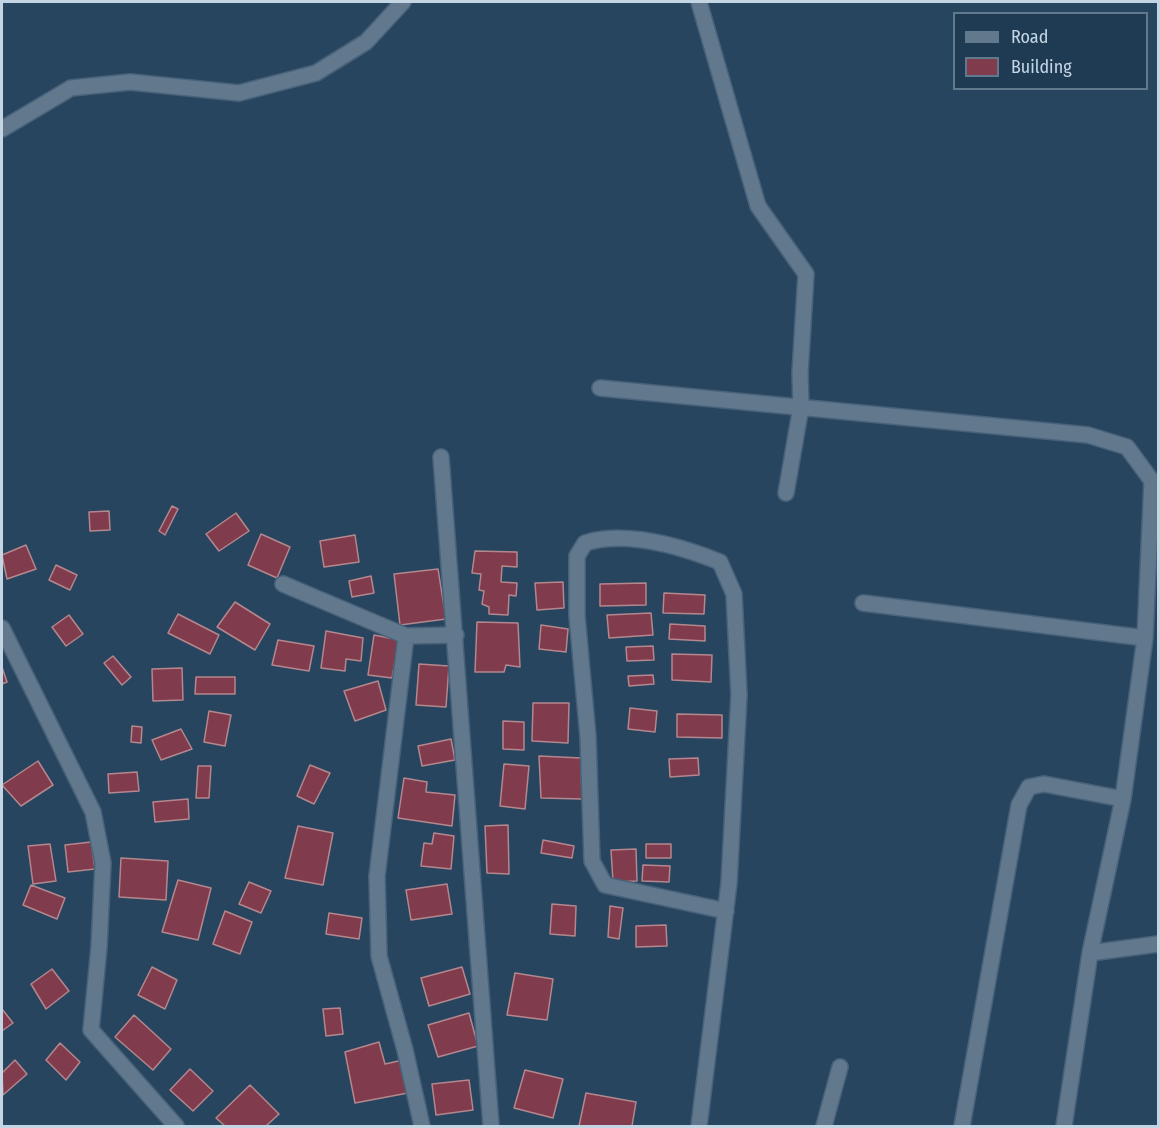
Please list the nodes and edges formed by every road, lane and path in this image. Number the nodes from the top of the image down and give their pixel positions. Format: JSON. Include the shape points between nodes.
{"nodes":[{"id":1,"x":403,"y":2,"type":"edge"},
{"id":2,"x":699,"y":2,"type":"edge"},
{"id":3,"x":2,"y":129,"type":"edge"},
{"id":4,"x":600,"y":388,"type":"dead end"},
{"id":5,"x":801,"y":407,"type":"junction"},
{"id":6,"x":441,"y":457,"type":"dead end"},
{"id":7,"x":786,"y":493,"type":"dead end"},
{"id":8,"x":283,"y":584,"type":"dead end"},
{"id":9,"x":863,"y":603,"type":"dead end"},
{"id":10,"x":2,"y":628,"type":"edge"},
{"id":11,"x":456,"y":635,"type":"junction"},
{"id":12,"x":406,"y":636,"type":"junction"},
{"id":13,"x":1145,"y":638,"type":"junction"},
{"id":14,"x":1123,"y":799,"type":"junction"},
{"id":15,"x":726,"y":911,"type":"junction"},
{"id":16,"x":1158,"y":944,"type":"edge"},
{"id":17,"x":1090,"y":953,"type":"junction"},
{"id":18,"x":840,"y":1067,"type":"dead end"},
{"id":19,"x":176,"y":1126,"type":"edge"},
{"id":20,"x":422,"y":1126,"type":"edge"},
{"id":21,"x":491,"y":1126,"type":"edge"},
{"id":22,"x":699,"y":1126,"type":"edge"},
{"id":23,"x":824,"y":1126,"type":"edge"},
{"id":24,"x":962,"y":1126,"type":"edge"},
{"id":25,"x":1064,"y":1126,"type":"edge"}],
"edges":[{"from":1,"to":3,"type":"street","via":[[366,42],[316,73],[239,93],[130,82],[71,88]]},
{"from":2,"to":5,"type":"street","via":[[758,206],[806,274]]},
{"from":4,"to":5,"type":"street"},
{"from":5,"to":7,"type":"street"},
{"from":5,"to":13,"type":"street","via":[[1088,435],[1127,447],[1152,481]]},
{"from":6,"to":11,"type":"street"},
{"from":8,"to":12,"type":"street"},
{"from":9,"to":13,"type":"street"},
{"from":10,"to":19,"type":"street","via":[[93,812],[103,864],[91,1030]]},
{"from":11,"to":12,"type":"street"},
{"from":11,"to":21,"type":"street"},
{"from":12,"to":20,"type":"street","via":[[377,876],[379,956]]},
{"from":13,"to":14,"type":"street"},
{"from":14,"to":17,"type":"street"},
{"from":14,"to":24,"type":"street","via":[[1044,784],[1029,787],[1019,805]]},
{"from":15,"to":15,"type":"street","via":[[605,885],[592,861],[588,737],[577,616],[577,556],[585,543],[605,537],[695,552],[720,562],[734,594],[739,695]]},
{"from":15,"to":22,"type":"street"},
{"from":16,"to":17,"type":"street"},
{"from":17,"to":25,"type":"street"},
{"from":18,"to":23,"type":"street"}]}
